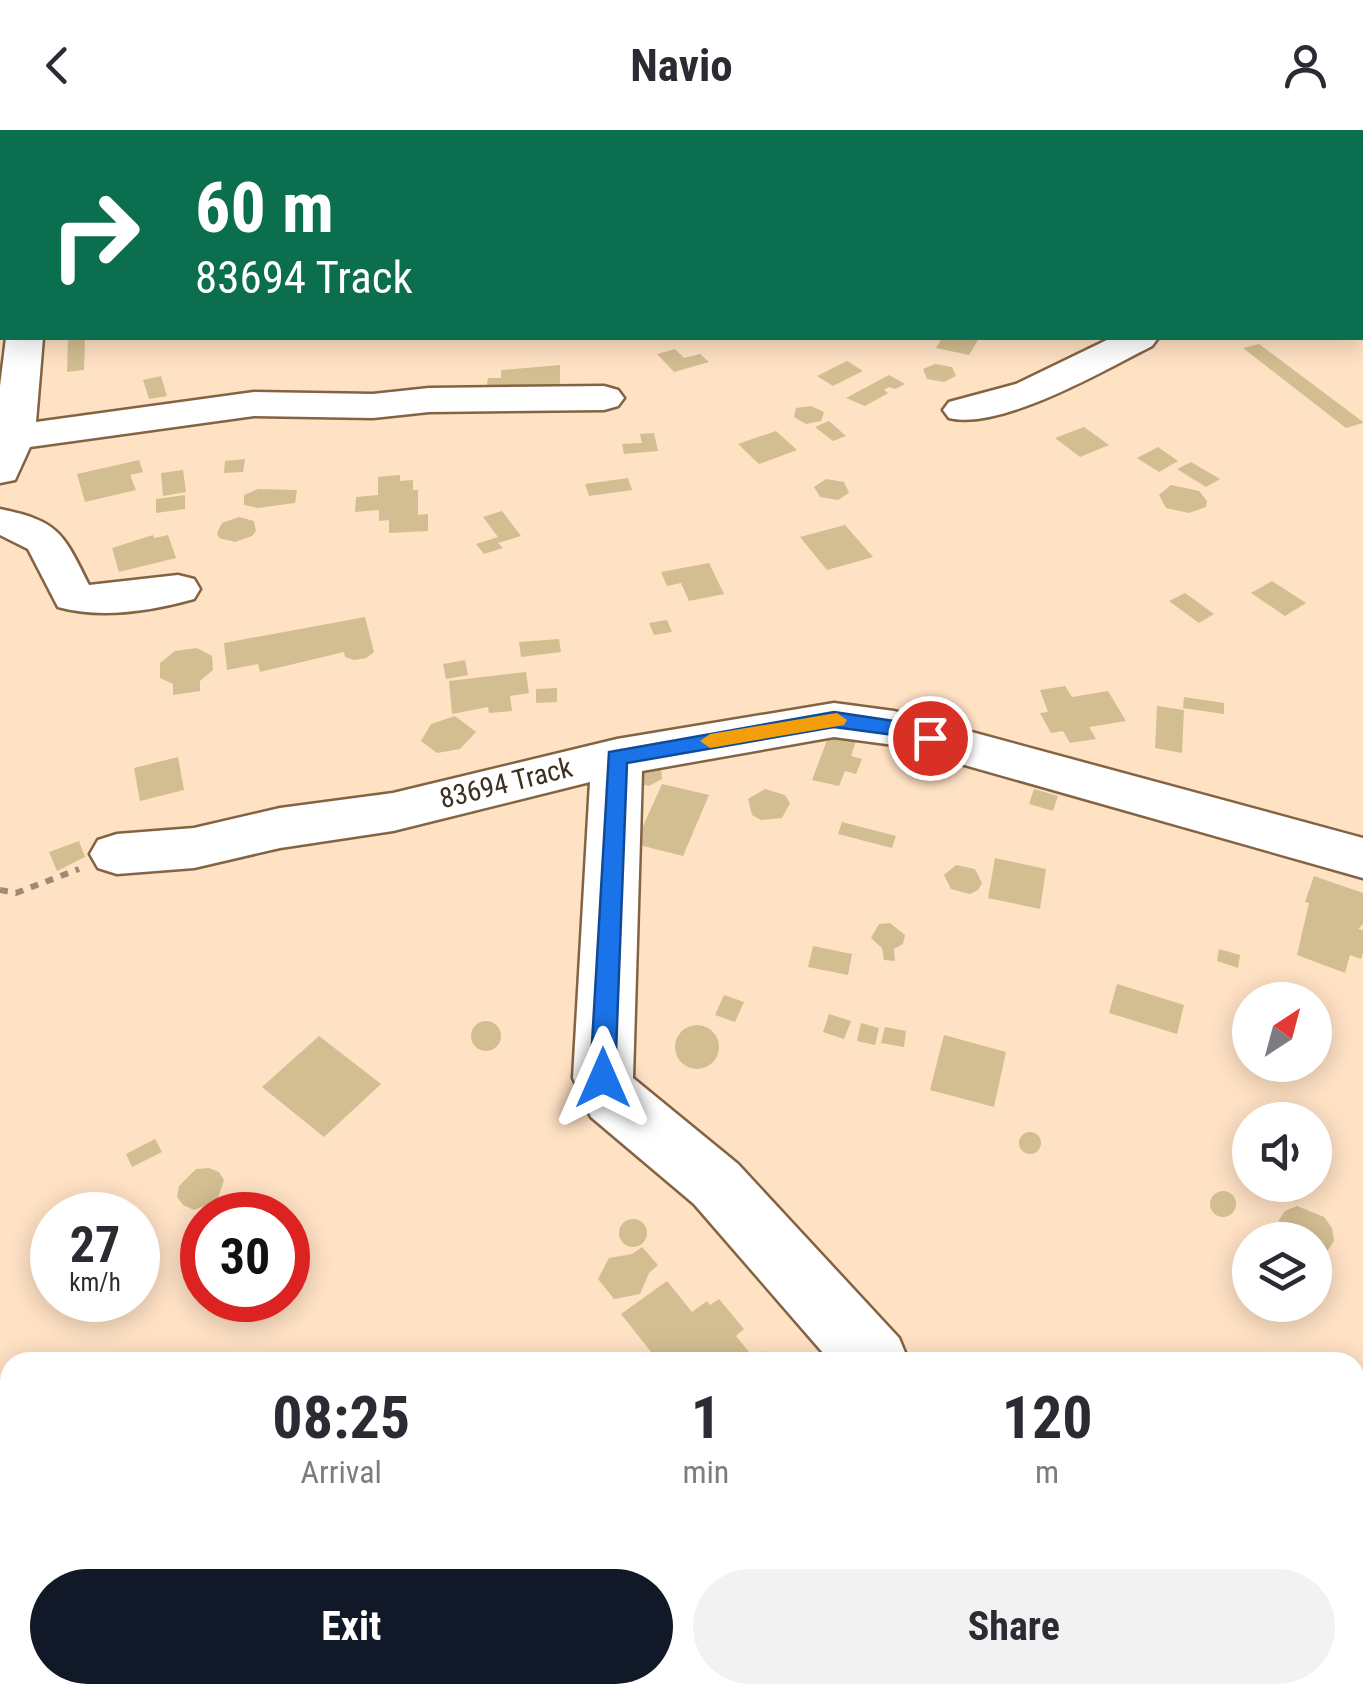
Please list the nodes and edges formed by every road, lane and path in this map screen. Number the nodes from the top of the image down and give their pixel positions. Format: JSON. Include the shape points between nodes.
{"nodes":[{"id":1,"x":24,"y":340,"type":"edge"},
{"id":2,"x":1135,"y":340,"type":"edge"},
{"id":3,"x":604,"y":398,"type":"dead end"},
{"id":4,"x":962,"y":410,"type":"dead end"},
{"id":5,"x":7,"y":454,"type":"edge"},
{"id":6,"x":0,"y":522,"type":"edge"},
{"id":7,"x":178,"y":589,"type":"dead end"},
{"id":8,"x":616,"y":757,"type":"junction"},
{"id":9,"x":117,"y":854,"type":"joint"},
{"id":10,"x":1363,"y":858,"type":"edge"},
{"id":11,"x":0,"y":890,"type":"edge"},
{"id":12,"x":865,"y":1352,"type":"edge"}],
"edges":[{"from":1,"to":5,"type":"street"},
{"from":2,"to":4,"type":"street","via":[[1056,382]]},
{"from":3,"to":5,"type":"street","via":[[254,404]]},
{"from":6,"to":7,"type":"street","via":[[39,535],[55,552],[74,597]]},
{"from":8,"to":9,"type":"street","name":"83694 Track","via":[[393,812],[194,848]]},
{"from":8,"to":10,"type":"street","name":"83694 Track","via":[[834,720],[894,728]]},
{"from":8,"to":12,"type":"street","via":[[603,1078],[612,1098],[716,1184]]},
{"from":9,"to":11,"type":"path","via":[[16,893]]}]}
